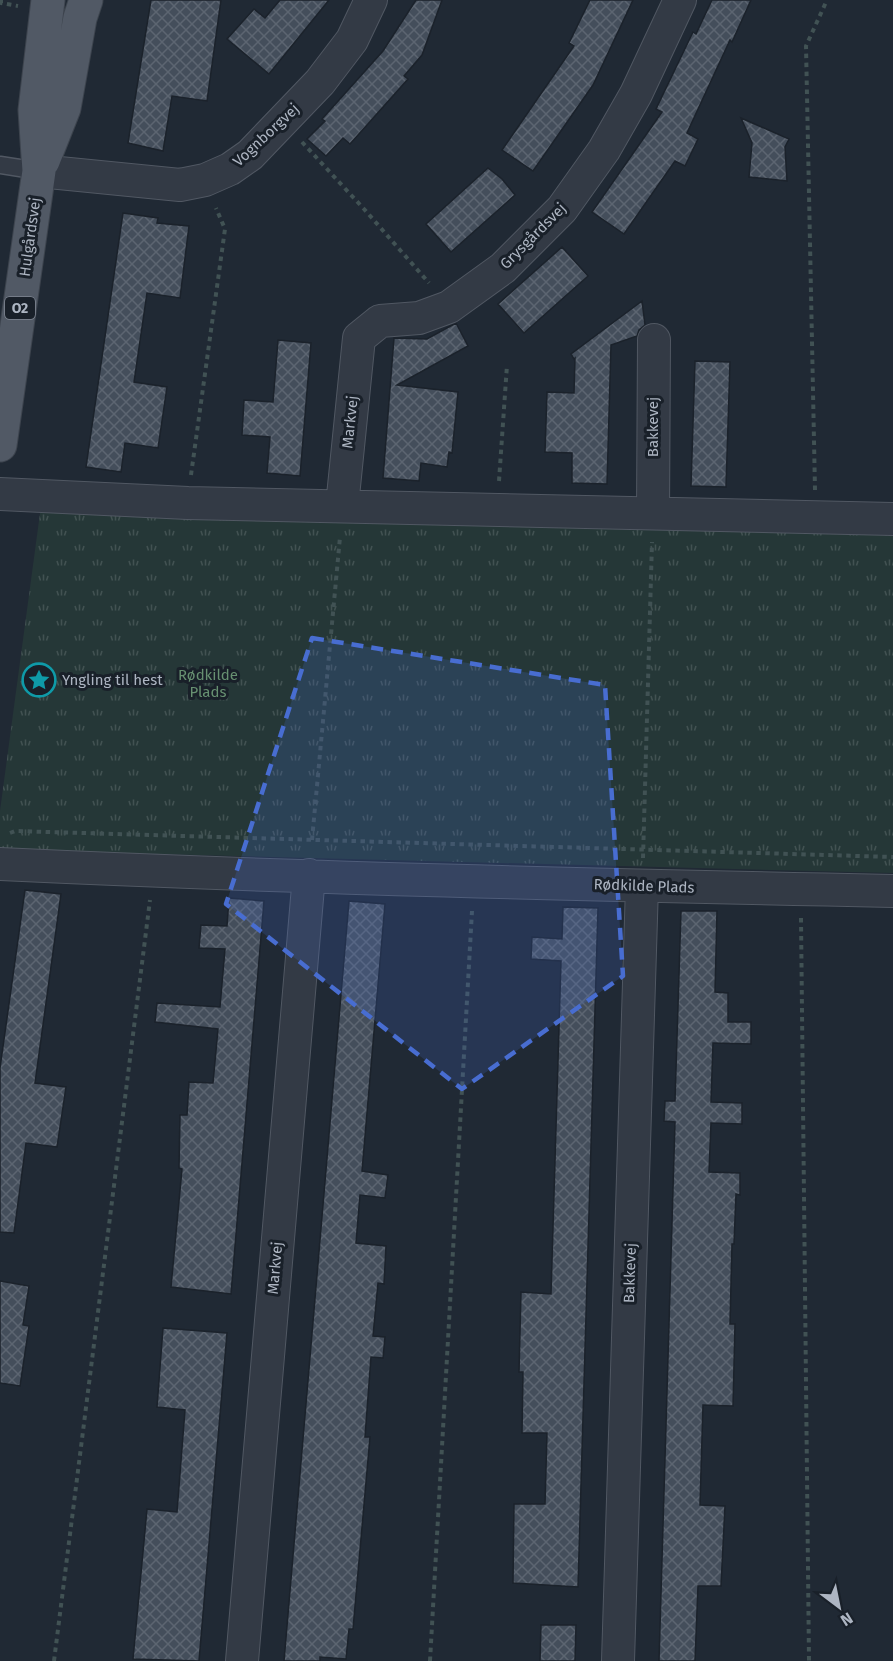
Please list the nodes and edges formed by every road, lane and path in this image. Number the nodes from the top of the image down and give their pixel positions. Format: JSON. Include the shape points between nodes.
{"nodes":[{"id":1,"x":48,"y":0,"type":"edge"},
{"id":2,"x":86,"y":0,"type":"edge"},
{"id":3,"x":371,"y":0,"type":"edge"},
{"id":4,"x":680,"y":0,"type":"edge"},
{"id":5,"x":827,"y":0,"type":"edge"},
{"id":6,"x":284,"y":122,"type":"junction"},
{"id":7,"x":0,"y":165,"type":"edge"},
{"id":8,"x":39,"y":171,"type":"junction"},
{"id":9,"x":206,"y":180,"type":"junction"},
{"id":10,"x":449,"y":307,"type":"junction"},
{"id":11,"x":359,"y":338,"type":"joint"},
{"id":12,"x":654,"y":340,"type":"dead end"},
{"id":13,"x":507,"y":364,"type":"dead end"},
{"id":14,"x":0,"y":446,"type":"edge"},
{"id":15,"x":0,"y":494,"type":"edge"},
{"id":16,"x":188,"y":503,"type":"junction"},
{"id":17,"x":342,"y":506,"type":"junction"},
{"id":18,"x":498,"y":510,"type":"junction"},
{"id":19,"x":653,"y":513,"type":"junction"},
{"id":20,"x":815,"y":517,"type":"junction"},
{"id":21,"x":893,"y":519,"type":"edge"},
{"id":22,"x":312,"y":840,"type":"junction"},
{"id":23,"x":4,"y":849,"type":"edge"},
{"id":24,"x":644,"y":849,"type":"junction"},
{"id":25,"x":893,"y":857,"type":"edge"},
{"id":26,"x":153,"y":871,"type":"junction"},
{"id":27,"x":309,"y":875,"type":"junction"},
{"id":28,"x":474,"y":880,"type":"junction"},
{"id":29,"x":642,"y":886,"type":"junction"},
{"id":30,"x":800,"y":889,"type":"junction"},
{"id":31,"x":893,"y":891,"type":"edge"},
{"id":32,"x":54,"y":1661,"type":"edge"},
{"id":33,"x":242,"y":1661,"type":"edge"},
{"id":34,"x":430,"y":1661,"type":"edge"},
{"id":35,"x":618,"y":1661,"type":"edge"},
{"id":36,"x":809,"y":1661,"type":"edge"}],
"edges":[{"from":1,"to":8,"type":"main road","name":"Hulgårdsvej","number":"O2","via":[[35,110]]},
{"from":2,"to":8,"type":"main road","name":"Hulgårdsvej","number":"O2","via":[[64,108]]},
{"from":3,"to":6,"type":"street","name":"Vognborgvej","via":[[352,40]]},
{"from":4,"to":10,"type":"street","name":"Grysgårdsvej","via":[[636,94],[604,150],[562,209],[503,268]]},
{"from":5,"to":20,"type":"path","via":[[806,46]]},
{"from":6,"to":9,"type":"street","name":"Vognborgvej","via":[[250,155]]},
{"from":6,"to":10,"type":"path"},
{"from":7,"to":8,"type":"lane"},
{"from":8,"to":9,"type":"street","name":"Vognborgvej","via":[[180,185]]},
{"from":8,"to":14,"type":"main road","name":"Hulgårdsvej","number":"O2"},
{"from":9,"to":16,"type":"path","via":[[225,229]]},
{"from":10,"to":11,"type":"street","name":"Grysgårdsvej","via":[[419,318],[380,321]]},
{"from":11,"to":17,"type":"street","name":"Markvej"},
{"from":12,"to":19,"type":"street","name":"Bakkevej"},
{"from":13,"to":18,"type":"path"},
{"from":15,"to":16,"type":"street"},
{"from":16,"to":17,"type":"street"},
{"from":17,"to":18,"type":"street"},
{"from":17,"to":22,"type":"path"},
{"from":18,"to":19,"type":"street"},
{"from":19,"to":20,"type":"street"},
{"from":19,"to":24,"type":"path"},
{"from":20,"to":21,"type":"street"},
{"from":22,"to":23,"type":"path","via":[[15,831]]},
{"from":22,"to":24,"type":"path"},
{"from":22,"to":27,"type":"path"},
{"from":23,"to":26,"type":"street","name":"Rødkilde Plads"},
{"from":24,"to":25,"type":"path"},
{"from":24,"to":29,"type":"path"},
{"from":26,"to":27,"type":"street","name":"Rødkilde Plads"},
{"from":26,"to":32,"type":"path"},
{"from":27,"to":28,"type":"street","name":"Rødkilde Plads"},
{"from":27,"to":33,"type":"street","name":"Markvej"},
{"from":28,"to":29,"type":"street","name":"Rødkilde Plads"},
{"from":28,"to":34,"type":"path"},
{"from":29,"to":30,"type":"street","name":"Rødkilde Plads"},
{"from":29,"to":35,"type":"street","name":"Bakkevej"},
{"from":30,"to":31,"type":"street","name":"Rødkilde Plads"},
{"from":30,"to":36,"type":"path"}]}
